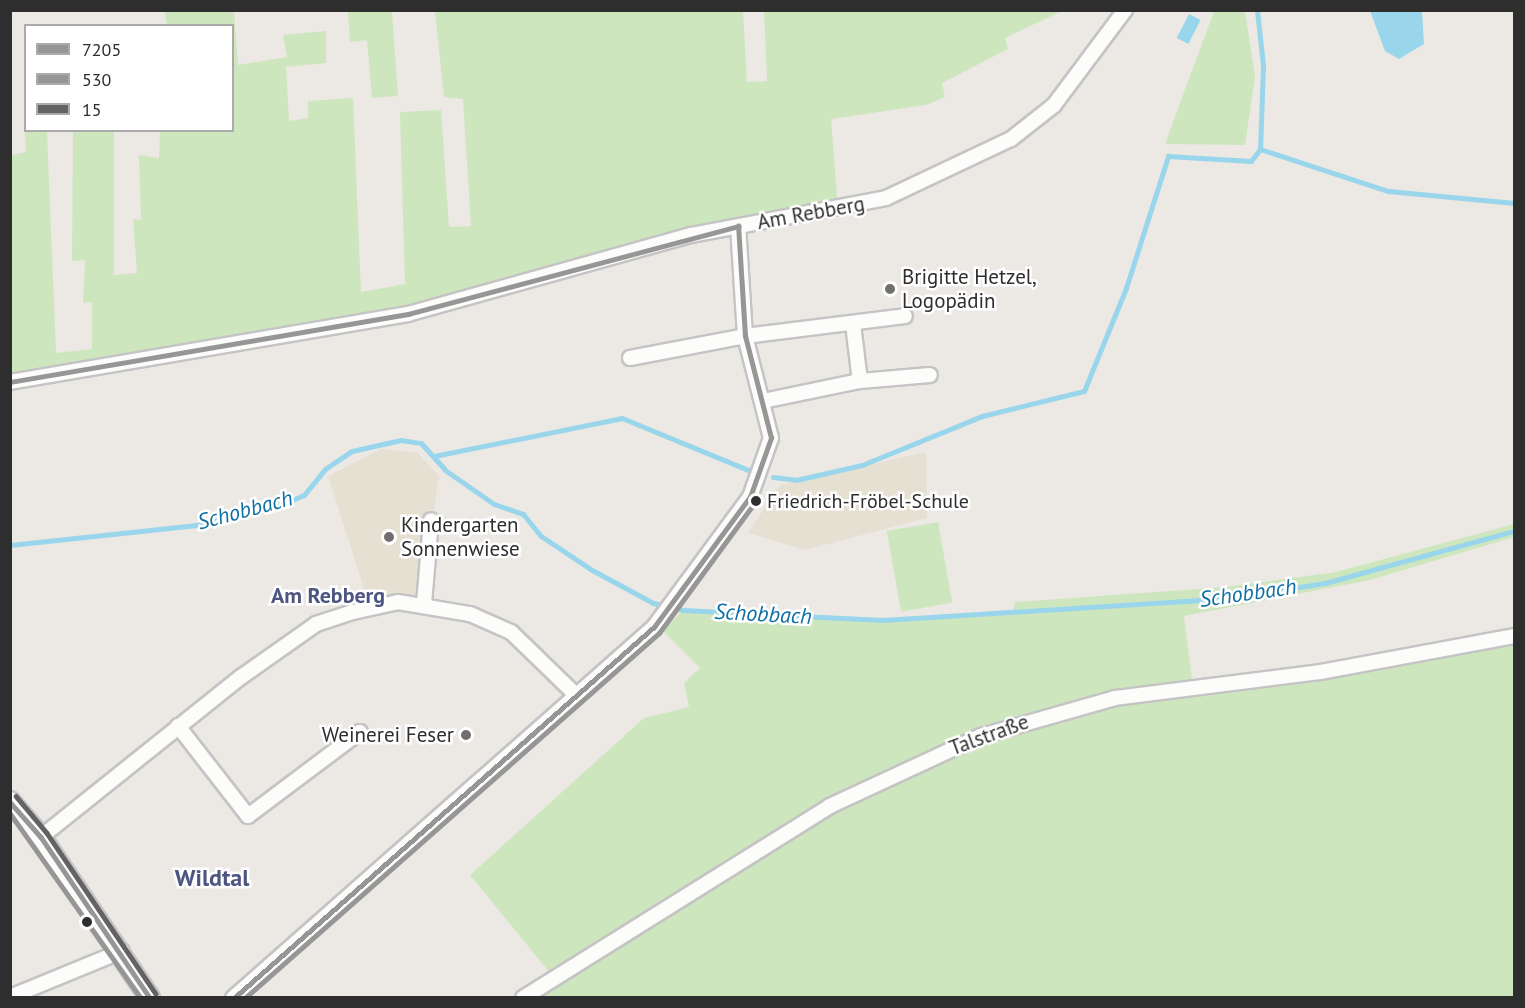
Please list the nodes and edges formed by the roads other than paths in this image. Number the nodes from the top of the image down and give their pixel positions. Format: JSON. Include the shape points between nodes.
{"nodes":[{"id":1,"x":1125,"y":10,"type":"edge"},
{"id":2,"x":738,"y":226,"type":"junction"},
{"id":3,"x":905,"y":316,"type":"dead end"},
{"id":4,"x":854,"y":324,"type":"junction"},
{"id":5,"x":745,"y":336,"type":"junction"},
{"id":6,"x":630,"y":358,"type":"dead end"},
{"id":7,"x":930,"y":375,"type":"dead end"},
{"id":8,"x":860,"y":381,"type":"junction"},
{"id":9,"x":10,"y":382,"type":"edge"},
{"id":10,"x":763,"y":401,"type":"junction"},
{"id":11,"x":431,"y":520,"type":"dead end"},
{"id":12,"x":424,"y":604,"type":"junction"},
{"id":13,"x":1515,"y":636,"type":"edge"},
{"id":14,"x":574,"y":693,"type":"junction"},
{"id":15,"x":178,"y":726,"type":"junction"},
{"id":16,"x":360,"y":732,"type":"dead end"},
{"id":17,"x":10,"y":801,"type":"edge"},
{"id":18,"x":41,"y":837,"type":"junction"},
{"id":19,"x":122,"y":951,"type":"junction"},
{"id":20,"x":10,"y":997,"type":"edge"},
{"id":21,"x":150,"y":998,"type":"edge"},
{"id":22,"x":233,"y":998,"type":"edge"},
{"id":23,"x":523,"y":998,"type":"edge"}],
"edges":[{"from":1,"to":2,"type":"street","name":"Am Rebberg","via":[[1054,105],[1011,139],[886,198]]},
{"from":2,"to":5,"type":"street"},
{"from":2,"to":9,"type":"street","name":"Am Rebberg","via":[[631,250],[408,314]]},
{"from":3,"to":4,"type":"street"},
{"from":4,"to":5,"type":"street"},
{"from":4,"to":8,"type":"street"},
{"from":5,"to":6,"type":"street"},
{"from":5,"to":10,"type":"street"},
{"from":7,"to":8,"type":"street"},
{"from":8,"to":10,"type":"street"},
{"from":10,"to":14,"type":"street","via":[[771,438],[765,467],[717,546],[663,616]]},
{"from":11,"to":12,"type":"street"},
{"from":12,"to":14,"type":"street","via":[[470,614],[511,632]]},
{"from":12,"to":15,"type":"street","via":[[398,602],[316,624]]},
{"from":13,"to":23,"type":"street","name":"Talstraße","via":[[1320,672],[1115,698],[981,736],[830,807]]},
{"from":14,"to":22,"type":"street"},
{"from":15,"to":16,"type":"street","via":[[248,816]]},
{"from":15,"to":18,"type":"street"},
{"from":17,"to":18,"type":"street"},
{"from":18,"to":19,"type":"street"},
{"from":19,"to":20,"type":"street"},
{"from":19,"to":21,"type":"street"}]}
